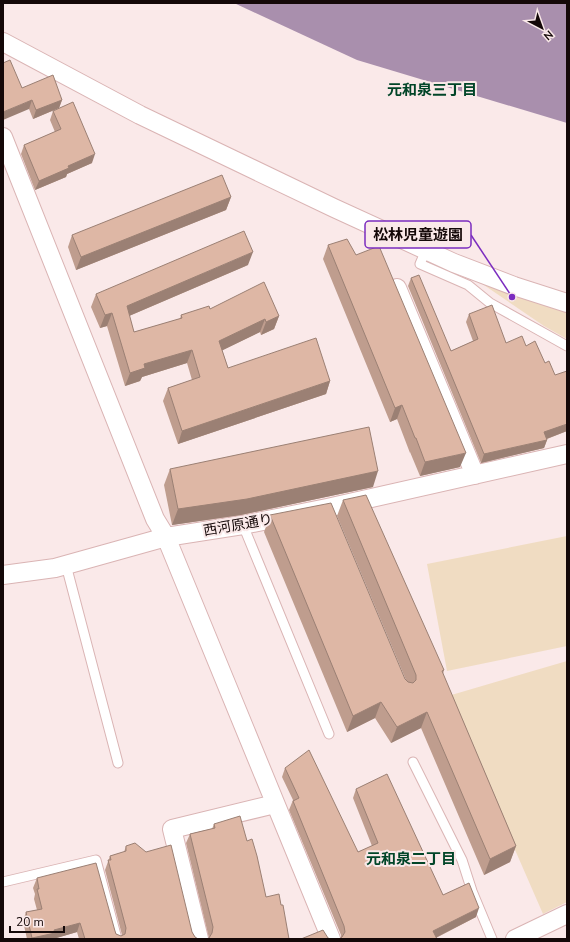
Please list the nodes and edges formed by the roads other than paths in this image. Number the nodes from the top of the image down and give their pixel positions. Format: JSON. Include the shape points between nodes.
{"nodes":[{"id":1,"x":3,"y":42,"type":"edge"},
{"id":2,"x":3,"y":137,"type":"edge"},
{"id":3,"x":8,"y":164,"type":"edge"},
{"id":4,"x":426,"y":250,"type":"junction"},
{"id":5,"x":397,"y":288,"type":"edge"},
{"id":6,"x":567,"y":303,"type":"edge"},
{"id":7,"x":567,"y":346,"type":"edge"},
{"id":8,"x":567,"y":454,"type":"edge"},
{"id":9,"x":475,"y":475,"type":"junction"},
{"id":10,"x":243,"y":525,"type":"junction"},
{"id":11,"x":166,"y":537,"type":"junction"},
{"id":12,"x":66,"y":565,"type":"junction"},
{"id":13,"x":3,"y":575,"type":"edge"},
{"id":14,"x":329,"y":734,"type":"dead end"},
{"id":15,"x":413,"y":762,"type":"dead end"},
{"id":16,"x":118,"y":763,"type":"dead end"},
{"id":17,"x":274,"y":804,"type":"junction"},
{"id":18,"x":3,"y":882,"type":"edge"},
{"id":19,"x":567,"y":914,"type":"edge"},
{"id":20,"x":114,"y":938,"type":"edge"},
{"id":21,"x":199,"y":939,"type":"edge"},
{"id":22,"x":331,"y":939,"type":"edge"},
{"id":23,"x":492,"y":939,"type":"edge"},
{"id":24,"x":515,"y":939,"type":"edge"}],
"edges":[{"from":1,"to":4,"type":"street","via":[[146,118],[298,192]]},
{"from":2,"to":3,"type":"street"},
{"from":3,"to":11,"type":"street","via":[[155,519]]},
{"from":4,"to":6,"type":"street","via":[[508,284]]},
{"from":4,"to":7,"type":"lane","via":[[420,264],[468,285],[490,303]]},
{"from":5,"to":9,"type":"street"},
{"from":8,"to":9,"type":"street","name":"西河原通り"},
{"from":9,"to":10,"type":"street","name":"西河原通り","via":[[328,512]]},
{"from":10,"to":11,"type":"street","name":"西河原通り"},
{"from":10,"to":14,"type":"lane"},
{"from":11,"to":12,"type":"street","name":"西河原通り"},
{"from":11,"to":17,"type":"street"},
{"from":12,"to":13,"type":"street","name":"西河原通り"},
{"from":12,"to":16,"type":"lane"},
{"from":15,"to":23,"type":"lane","via":[[462,860]]},
{"from":17,"to":21,"type":"street","via":[[172,829]]},
{"from":17,"to":22,"type":"street"},
{"from":18,"to":20,"type":"lane","via":[[96,860]]},
{"from":19,"to":24,"type":"street"}]}
